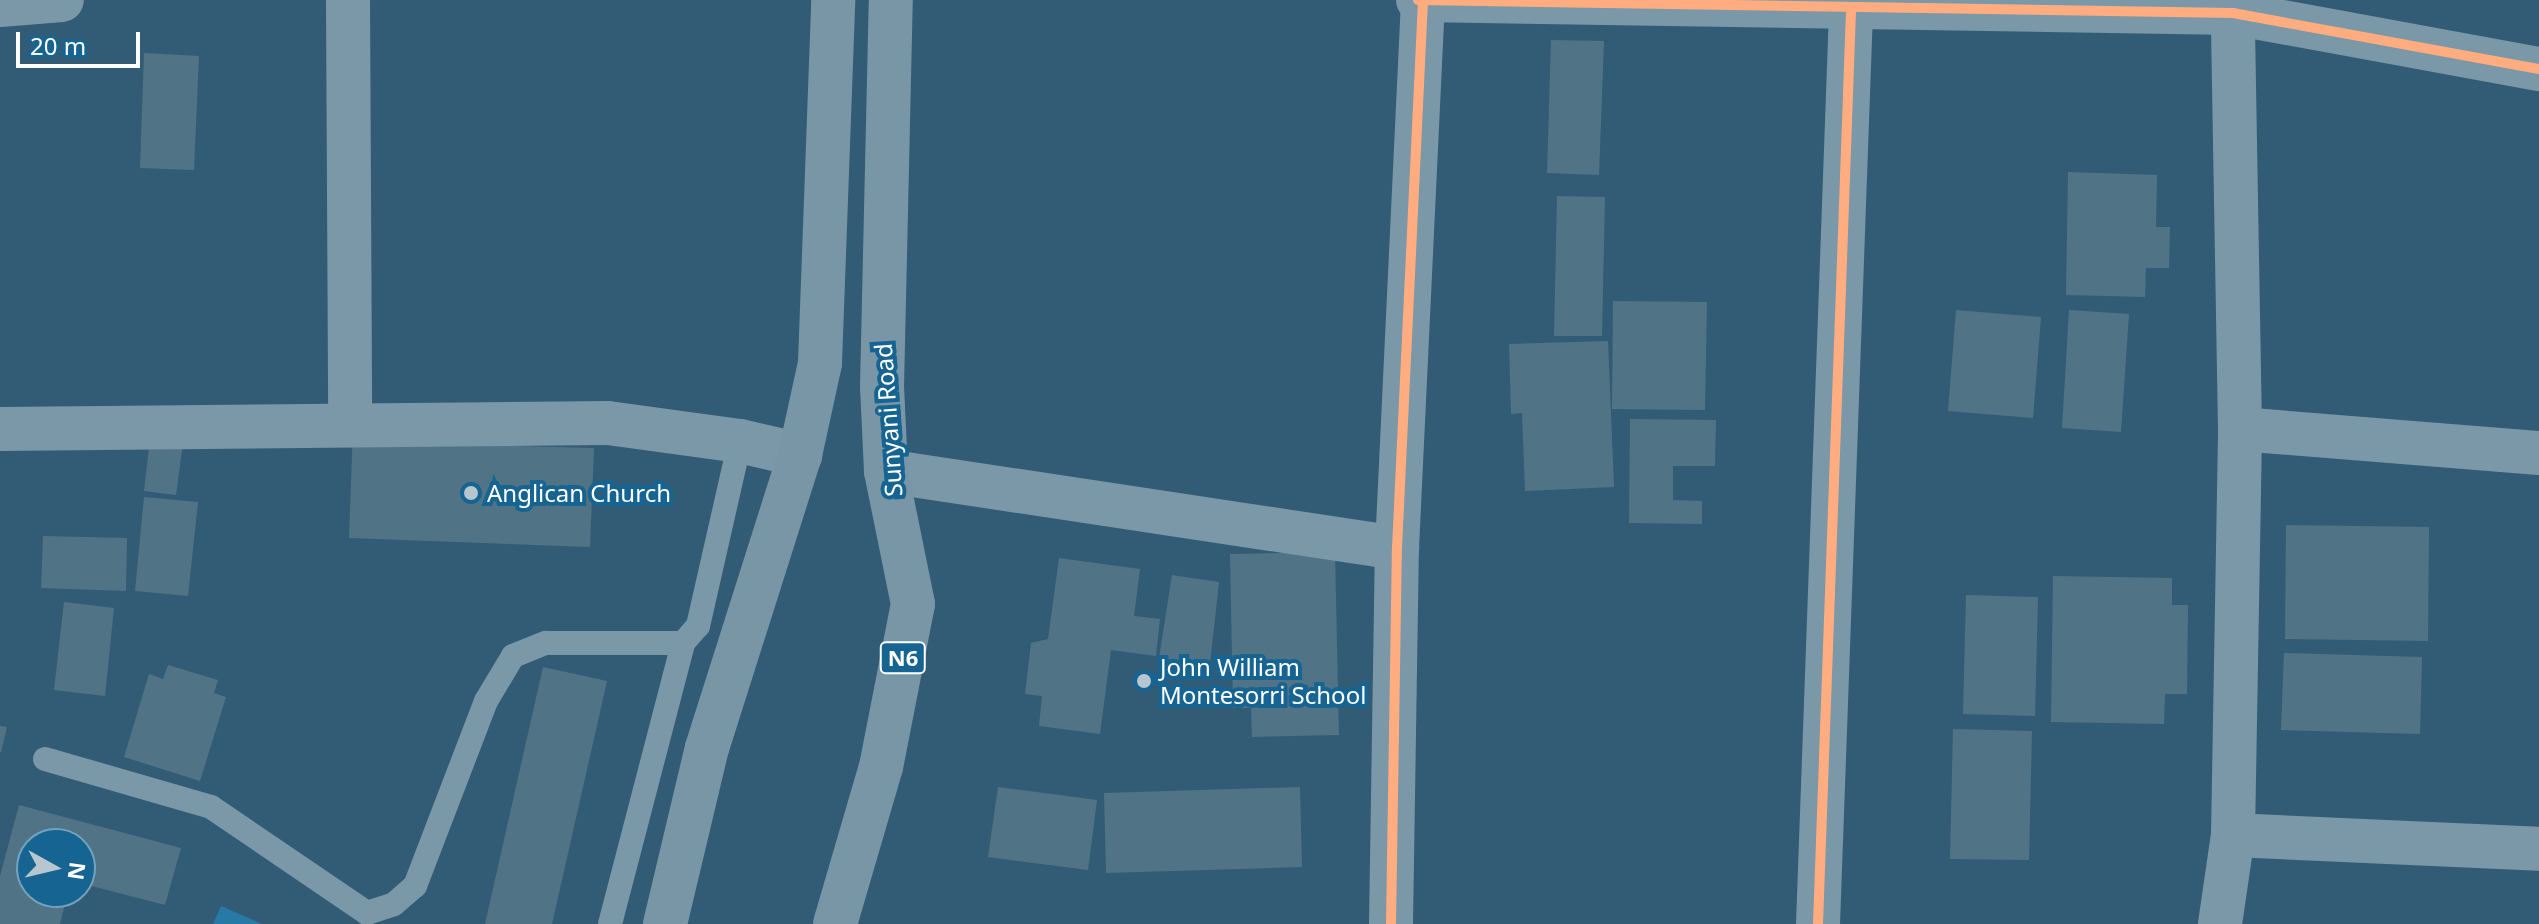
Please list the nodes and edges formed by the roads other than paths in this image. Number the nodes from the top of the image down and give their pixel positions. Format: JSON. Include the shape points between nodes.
{"nodes":[{"id":1,"x":62,"y":0,"type":"edge"},
{"id":2,"x":348,"y":0,"type":"edge"},
{"id":3,"x":833,"y":0,"type":"edge"},
{"id":4,"x":891,"y":0,"type":"edge"},
{"id":5,"x":1422,"y":0,"type":"edge"},
{"id":6,"x":1792,"y":4,"type":"edge"},
{"id":7,"x":0,"y":5,"type":"edge"},
{"id":8,"x":2172,"y":5,"type":"edge"},
{"id":9,"x":1851,"y":9,"type":"junction"},
{"id":10,"x":2233,"y":13,"type":"junction"},
{"id":11,"x":2539,"y":69,"type":"edge"},
{"id":12,"x":350,"y":425,"type":"junction"},
{"id":13,"x":0,"y":429,"type":"edge"},
{"id":14,"x":2240,"y":429,"type":"junction"},
{"id":15,"x":740,"y":441,"type":"junction"},
{"id":16,"x":2539,"y":453,"type":"edge"},
{"id":17,"x":800,"y":455,"type":"junction"},
{"id":18,"x":886,"y":471,"type":"junction"},
{"id":19,"x":1397,"y":548,"type":"junction"},
{"id":20,"x":683,"y":643,"type":"junction"},
{"id":21,"x":45,"y":759,"type":"dead end"},
{"id":22,"x":2233,"y":835,"type":"junction"},
{"id":23,"x":2539,"y":849,"type":"edge"},
{"id":24,"x":610,"y":924,"type":"edge"},
{"id":25,"x":665,"y":924,"type":"edge"},
{"id":26,"x":835,"y":924,"type":"edge"},
{"id":27,"x":1391,"y":924,"type":"edge"},
{"id":28,"x":1818,"y":924,"type":"edge"},
{"id":29,"x":2220,"y":924,"type":"edge"}],
"edges":[{"from":1,"to":7,"type":"street"},
{"from":2,"to":12,"type":"street"},
{"from":3,"to":17,"type":"main road","via":[[820,363]]},
{"from":4,"to":18,"type":"main road","name":"Sunyani Road","number":"N6","via":[[882,387]]},
{"from":5,"to":6,"type":"street"},
{"from":5,"to":19,"type":"street"},
{"from":6,"to":9,"type":"street"},
{"from":8,"to":9,"type":"street"},
{"from":8,"to":10,"type":"street"},
{"from":9,"to":28,"type":"street"},
{"from":10,"to":11,"type":"street"},
{"from":10,"to":14,"type":"street"},
{"from":12,"to":13,"type":"street"},
{"from":12,"to":15,"type":"street","via":[[608,423]]},
{"from":14,"to":16,"type":"street"},
{"from":14,"to":22,"type":"street"},
{"from":15,"to":17,"type":"street"},
{"from":15,"to":20,"type":"lane","via":[[698,626]]},
{"from":17,"to":25,"type":"main road","via":[[707,748]]},
{"from":18,"to":19,"type":"street"},
{"from":18,"to":26,"type":"main road","name":"Sunyani Road","number":"N6","via":[[913,604],[881,767]]},
{"from":19,"to":27,"type":"street"},
{"from":20,"to":21,"type":"lane","via":[[546,643],[513,656],[486,701],[415,886],[394,904],[367,913],[211,807]]},
{"from":20,"to":24,"type":"lane"},
{"from":22,"to":23,"type":"street"},
{"from":22,"to":29,"type":"street"}]}
